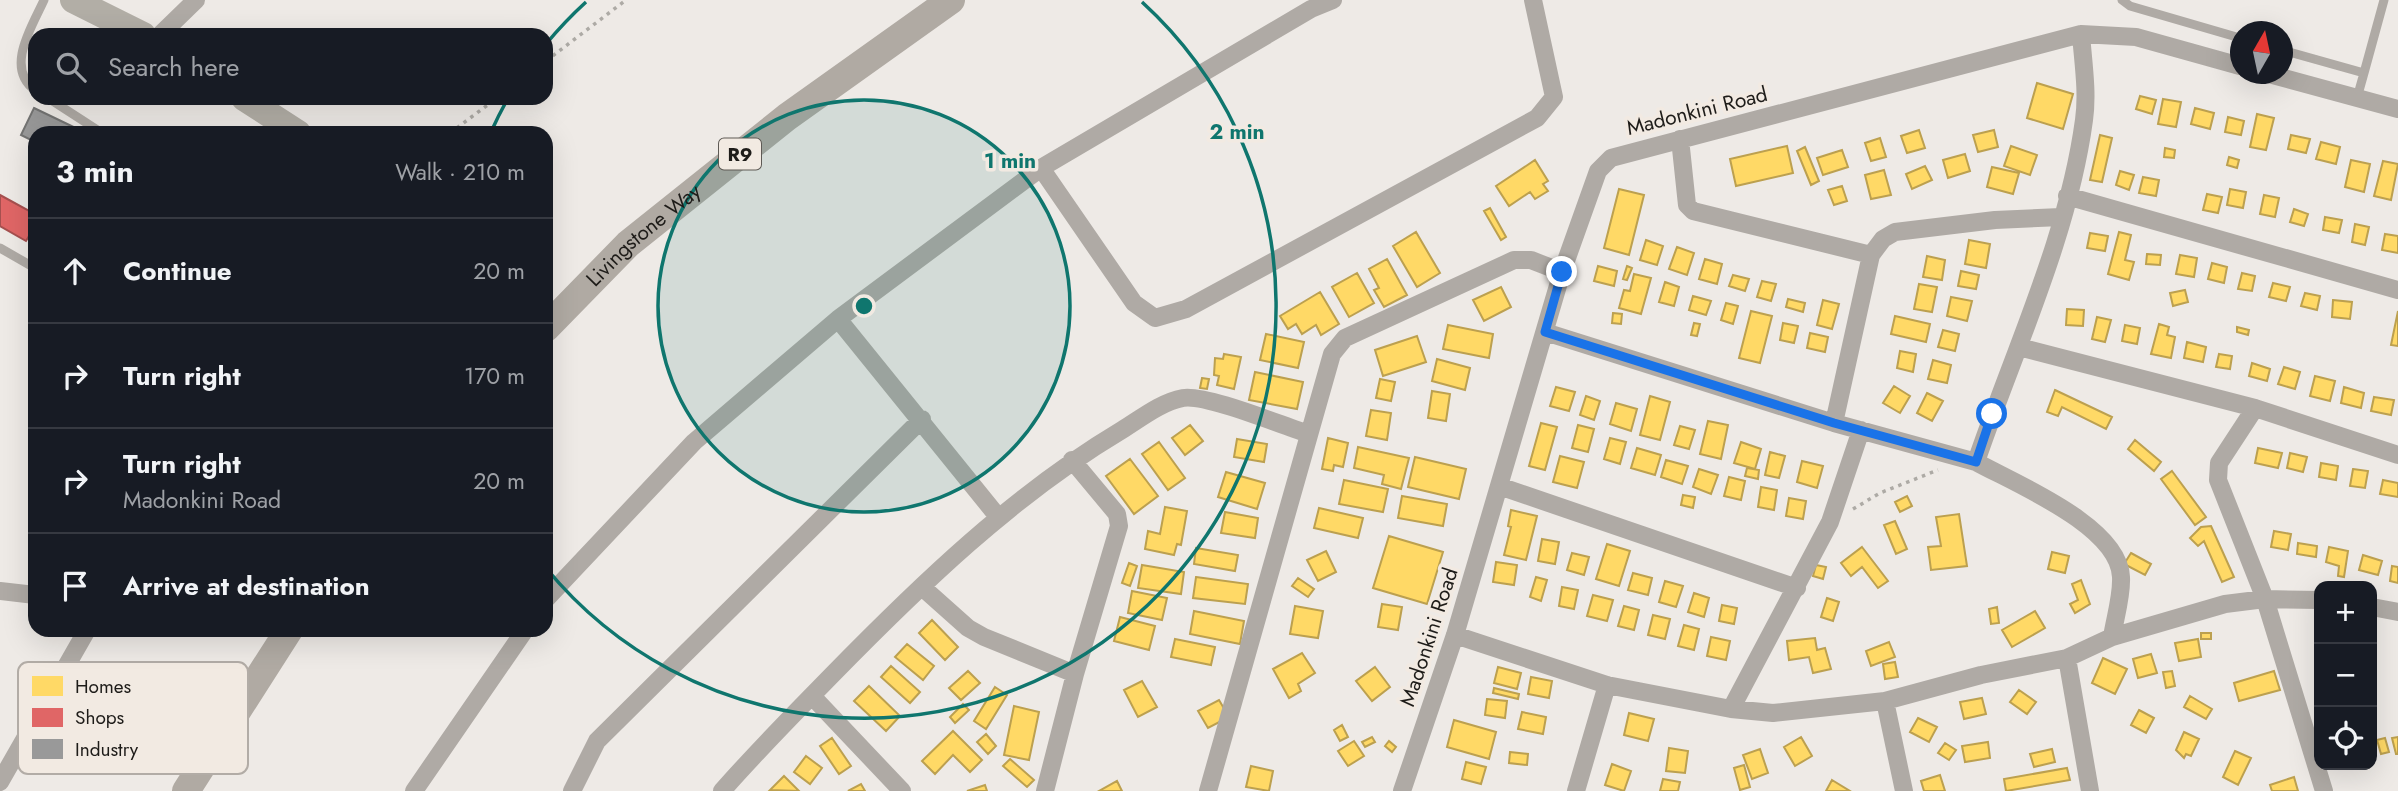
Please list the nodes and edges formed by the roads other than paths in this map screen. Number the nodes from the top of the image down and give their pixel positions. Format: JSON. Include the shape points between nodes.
{"nodes":[{"id":1,"x":44,"y":0,"type":"edge"},
{"id":2,"x":73,"y":0,"type":"edge"},
{"id":3,"x":196,"y":0,"type":"edge"},
{"id":4,"x":951,"y":0,"type":"edge"},
{"id":5,"x":1333,"y":0,"type":"edge"},
{"id":6,"x":1533,"y":0,"type":"edge"},
{"id":7,"x":2122,"y":0,"type":"edge"},
{"id":8,"x":2384,"y":0,"type":"edge"},
{"id":9,"x":31,"y":28,"type":"edge"},
{"id":10,"x":129,"y":28,"type":"edge"},
{"id":11,"x":167,"y":28,"type":"edge"},
{"id":12,"x":28,"y":34,"type":"edge"},
{"id":13,"x":2081,"y":34,"type":"junction"},
{"id":14,"x":2230,"y":35,"type":"edge"},
{"id":15,"x":2293,"y":53,"type":"edge"},
{"id":16,"x":2230,"y":63,"type":"edge"},
{"id":17,"x":2364,"y":74,"type":"junction"},
{"id":18,"x":28,"y":78,"type":"edge"},
{"id":19,"x":2293,"y":81,"type":"edge"},
{"id":20,"x":2357,"y":98,"type":"junction"},
{"id":21,"x":59,"y":105,"type":"edge"},
{"id":22,"x":255,"y":105,"type":"edge"},
{"id":23,"x":2398,"y":109,"type":"edge"},
{"id":24,"x":91,"y":126,"type":"edge"},
{"id":25,"x":287,"y":126,"type":"edge"},
{"id":26,"x":1680,"y":139,"type":"junction"},
{"id":27,"x":1041,"y":168,"type":"junction"},
{"id":28,"x":2067,"y":196,"type":"junction"},
{"id":29,"x":2062,"y":217,"type":"junction"},
{"id":30,"x":0,"y":248,"type":"edge"},
{"id":31,"x":1871,"y":255,"type":"junction"},
{"id":32,"x":28,"y":264,"type":"edge"},
{"id":33,"x":1562,"y":272,"type":"junction"},
{"id":34,"x":2398,"y":290,"type":"edge"},
{"id":35,"x":838,"y":318,"type":"junction"},
{"id":36,"x":553,"y":321,"type":"edge"},
{"id":37,"x":1545,"y":332,"type":"junction"},
{"id":38,"x":2019,"y":347,"type":"junction"},
{"id":39,"x":2255,"y":408,"type":"junction"},
{"id":40,"x":922,"y":419,"type":"junction"},
{"id":41,"x":1834,"y":423,"type":"junction"},
{"id":42,"x":1861,"y":430,"type":"junction"},
{"id":43,"x":1310,"y":434,"type":"junction"},
{"id":44,"x":2398,"y":455,"type":"edge"},
{"id":45,"x":1072,"y":460,"type":"junction"},
{"id":46,"x":1976,"y":462,"type":"junction"},
{"id":47,"x":1499,"y":486,"type":"junction"},
{"id":48,"x":999,"y":518,"type":"junction"},
{"id":49,"x":922,"y":587,"type":"junction"},
{"id":50,"x":1797,"y":588,"type":"junction"},
{"id":51,"x":0,"y":591,"type":"edge"},
{"id":52,"x":553,"y":593,"type":"edge"},
{"id":53,"x":28,"y":594,"type":"edge"},
{"id":54,"x":2265,"y":598,"type":"junction"},
{"id":55,"x":2314,"y":600,"type":"edge"},
{"id":56,"x":2377,"y":608,"type":"edge"},
{"id":57,"x":2398,"y":612,"type":"edge"},
{"id":58,"x":1455,"y":635,"type":"junction"},
{"id":59,"x":83,"y":637,"type":"edge"},
{"id":60,"x":285,"y":637,"type":"edge"},
{"id":61,"x":520,"y":637,"type":"edge"},
{"id":62,"x":2112,"y":637,"type":"junction"},
{"id":63,"x":2067,"y":658,"type":"junction"},
{"id":64,"x":69,"y":662,"type":"edge"},
{"id":65,"x":1075,"y":674,"type":"junction"},
{"id":66,"x":1607,"y":685,"type":"junction"},
{"id":67,"x":248,"y":694,"type":"edge"},
{"id":68,"x":812,"y":696,"type":"junction"},
{"id":69,"x":1885,"y":701,"type":"junction"},
{"id":70,"x":1731,"y":709,"type":"junction"},
{"id":71,"x":18,"y":751,"type":"edge"},
{"id":72,"x":197,"y":774,"type":"edge"},
{"id":73,"x":0,"y":782,"type":"edge"},
{"id":74,"x":186,"y":791,"type":"edge"},
{"id":75,"x":414,"y":791,"type":"edge"},
{"id":76,"x":572,"y":791,"type":"edge"},
{"id":77,"x":722,"y":791,"type":"edge"},
{"id":78,"x":902,"y":791,"type":"edge"},
{"id":79,"x":1045,"y":791,"type":"edge"},
{"id":80,"x":1208,"y":791,"type":"edge"},
{"id":81,"x":1402,"y":791,"type":"edge"},
{"id":82,"x":1576,"y":791,"type":"edge"},
{"id":83,"x":1905,"y":791,"type":"edge"},
{"id":84,"x":2090,"y":791,"type":"edge"},
{"id":85,"x":2324,"y":791,"type":"edge"}],
"edges":[{"from":1,"to":9,"type":"lane"},
{"from":2,"to":10,"type":"main road"},
{"from":3,"to":11,"type":"street"},
{"from":4,"to":36,"type":"highway","name":"Livingstone Way","number":"R9","via":[[787,117],[628,244]]},
{"from":5,"to":27,"type":"street"},
{"from":6,"to":27,"type":"street","via":[[1554,97],[1537,118],[1186,309],[1154,318],[1134,303]]},
{"from":7,"to":14,"type":"lane"},
{"from":8,"to":17,"type":"lane"},
{"from":12,"to":18,"type":"lane","via":[[21,66]]},
{"from":13,"to":16,"type":"street","name":"Madonkini Road","via":[[2136,37]]},
{"from":13,"to":26,"type":"street","name":"Madonkini Road"},
{"from":13,"to":28,"type":"street","via":[[2084,121]]},
{"from":15,"to":17,"type":"lane"},
{"from":17,"to":20,"type":"lane"},
{"from":19,"to":20,"type":"street"},
{"from":20,"to":23,"type":"street"},
{"from":21,"to":24,"type":"lane"},
{"from":22,"to":25,"type":"main road"},
{"from":26,"to":31,"type":"street","via":[[1687,205],[1693,211]]},
{"from":26,"to":33,"type":"street","name":"Madonkini Road","via":[[1620,154],[1598,171]]},
{"from":27,"to":35,"type":"street"},
{"from":28,"to":29,"type":"street"},
{"from":28,"to":34,"type":"street"},
{"from":29,"to":31,"type":"street","via":[[1895,232]]},
{"from":29,"to":38,"type":"street"},
{"from":30,"to":32,"type":"lane"},
{"from":31,"to":41,"type":"street"},
{"from":33,"to":37,"type":"street","name":"Madonkini Road"},
{"from":33,"to":43,"type":"street","via":[[1531,260],[1514,260],[1345,338],[1332,354]]},
{"from":35,"to":40,"type":"street"},
{"from":35,"to":52,"type":"street","via":[[694,442]]},
{"from":37,"to":41,"type":"street"},
{"from":37,"to":47,"type":"street","name":"Madonkini Road"},
{"from":38,"to":39,"type":"street"},
{"from":38,"to":46,"type":"street"},
{"from":39,"to":44,"type":"street"},
{"from":39,"to":54,"type":"street","via":[[2220,463],[2218,480]]},
{"from":40,"to":48,"type":"street"},
{"from":40,"to":76,"type":"street","via":[[597,741]]},
{"from":41,"to":42,"type":"street"},
{"from":42,"to":46,"type":"street"},
{"from":42,"to":50,"type":"street","via":[[1830,522]]},
{"from":43,"to":45,"type":"street","via":[[1184,398],[1163,405]]},
{"from":43,"to":80,"type":"street"},
{"from":45,"to":48,"type":"street"},
{"from":45,"to":65,"type":"street","via":[[1119,520]]},
{"from":46,"to":62,"type":"street","via":[[2091,527],[2111,550],[2121,576]]},
{"from":47,"to":50,"type":"street"},
{"from":47,"to":58,"type":"street","name":"Madonkini Road"},
{"from":48,"to":49,"type":"street"},
{"from":49,"to":65,"type":"street","via":[[968,628]]},
{"from":49,"to":68,"type":"street"},
{"from":50,"to":70,"type":"street"},
{"from":51,"to":53,"type":"street"},
{"from":54,"to":55,"type":"street"},
{"from":54,"to":62,"type":"street","via":[[2225,604]]},
{"from":54,"to":85,"type":"street"},
{"from":56,"to":57,"type":"street"},
{"from":58,"to":66,"type":"street"},
{"from":58,"to":81,"type":"street","name":"Madonkini Road"},
{"from":59,"to":64,"type":"street"},
{"from":60,"to":67,"type":"highway"},
{"from":61,"to":75,"type":"street"},
{"from":62,"to":63,"type":"street"},
{"from":63,"to":69,"type":"street"},
{"from":63,"to":84,"type":"street"},
{"from":65,"to":79,"type":"street"},
{"from":66,"to":70,"type":"street"},
{"from":66,"to":82,"type":"street"},
{"from":68,"to":77,"type":"street"},
{"from":68,"to":78,"type":"street"},
{"from":69,"to":70,"type":"street","via":[[1773,713]]},
{"from":69,"to":83,"type":"street"},
{"from":71,"to":73,"type":"street"},
{"from":72,"to":74,"type":"highway"}]}
